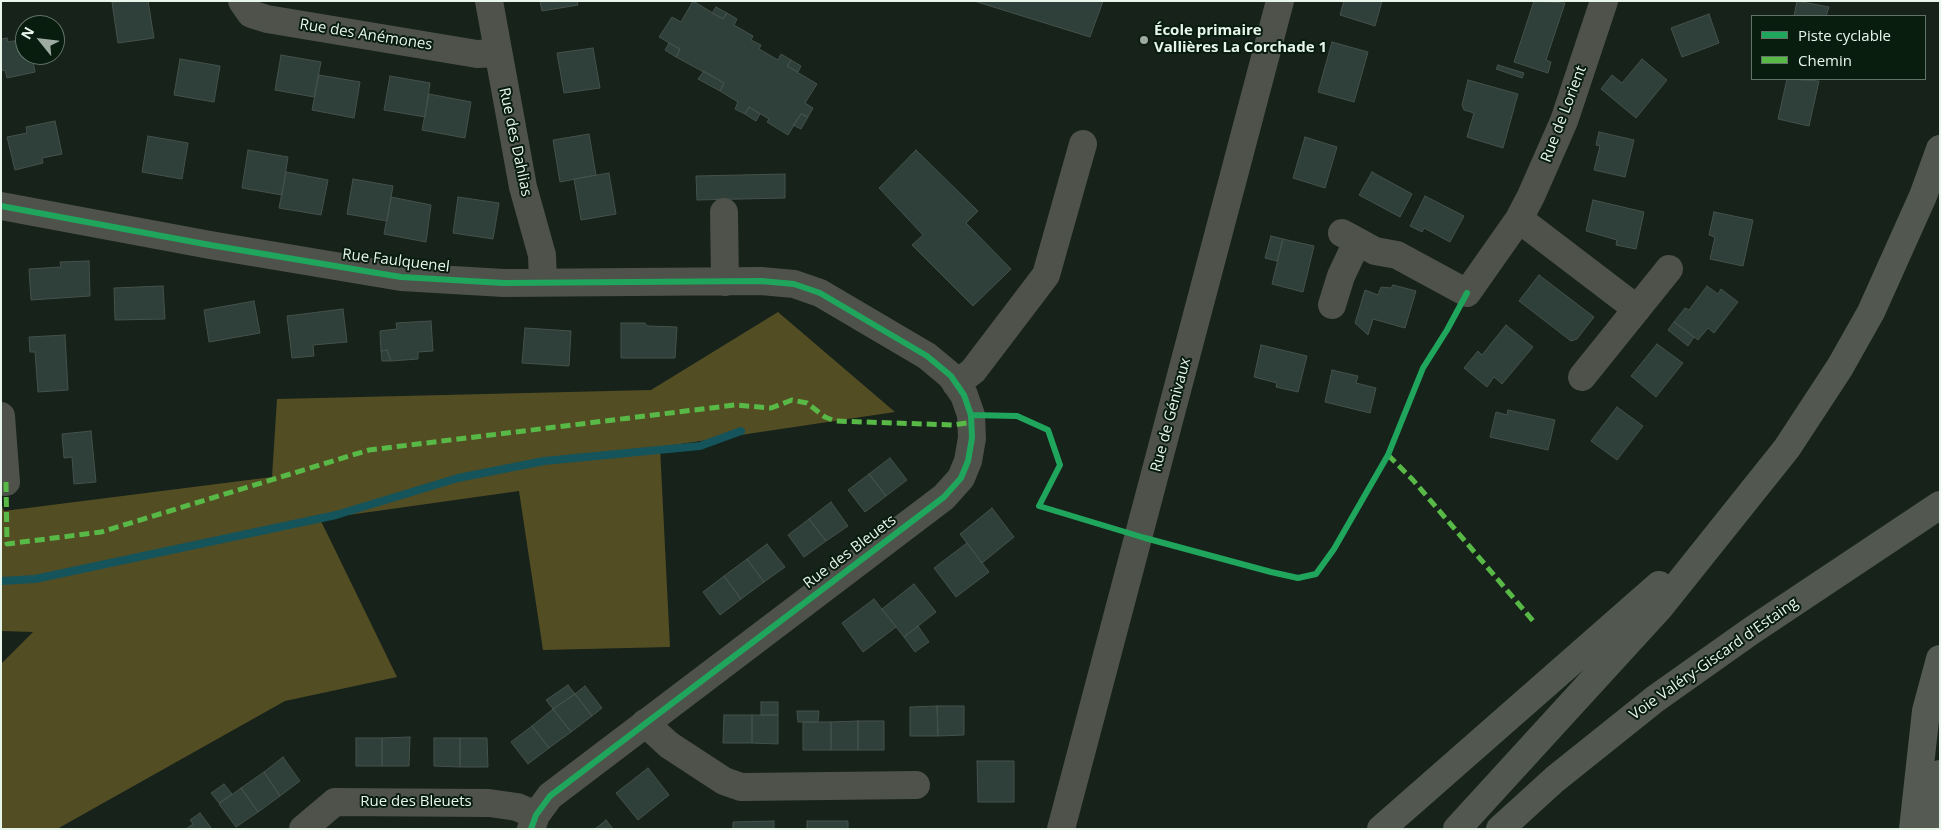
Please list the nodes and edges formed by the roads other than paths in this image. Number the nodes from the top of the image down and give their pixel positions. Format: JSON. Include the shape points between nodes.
{"nodes":[{"id":1,"x":242,"y":1,"type":"edge"},
{"id":2,"x":489,"y":1,"type":"edge"},
{"id":3,"x":1280,"y":1,"type":"edge"},
{"id":4,"x":1609,"y":3,"type":"edge"},
{"id":5,"x":496,"y":53,"type":"junction"},
{"id":6,"x":1083,"y":144,"type":"dead end"},
{"id":7,"x":1940,"y":150,"type":"edge"},
{"id":8,"x":1,"y":206,"type":"edge"},
{"id":9,"x":724,"y":212,"type":"dead end"},
{"id":10,"x":1519,"y":219,"type":"junction"},
{"id":11,"x":1669,"y":269,"type":"dead end"},
{"id":12,"x":543,"y":281,"type":"junction"},
{"id":13,"x":725,"y":282,"type":"junction"},
{"id":14,"x":794,"y":284,"type":"joint"},
{"id":15,"x":1332,"y":305,"type":"dead end"},
{"id":16,"x":1637,"y":309,"type":"junction"},
{"id":17,"x":1582,"y":377,"type":"dead end"},
{"id":18,"x":956,"y":384,"type":"junction"},
{"id":19,"x":1,"y":416,"type":"edge"},
{"id":20,"x":6,"y":482,"type":"dead end"},
{"id":21,"x":1940,"y":505,"type":"edge"},
{"id":22,"x":1726,"y":526,"type":"junction"},
{"id":23,"x":1940,"y":659,"type":"edge"},
{"id":24,"x":645,"y":723,"type":"junction"},
{"id":25,"x":1940,"y":774,"type":"edge"},
{"id":26,"x":916,"y":785,"type":"dead end"},
{"id":27,"x":534,"y":822,"type":"edge"},
{"id":28,"x":303,"y":829,"type":"edge"},
{"id":29,"x":1061,"y":829,"type":"edge"},
{"id":30,"x":1381,"y":829,"type":"edge"},
{"id":31,"x":1457,"y":829,"type":"edge"},
{"id":32,"x":1500,"y":829,"type":"edge"},
{"id":33,"x":1913,"y":829,"type":"edge"},
{"id":34,"x":1935,"y":829,"type":"edge"}],
"edges":[{"from":1,"to":5,"type":"street","name":"Rue des Anémones","via":[[251,14],[267,19],[477,54]]},
{"from":2,"to":5,"type":"street","name":"Rue des Dahlias"},
{"from":3,"to":29,"type":"street","name":"Rue de Génivaux"},
{"from":4,"to":10,"type":"street","name":"Rue de Lorient","via":[[1564,122]]},
{"from":5,"to":12,"type":"street","name":"Rue des Dahlias","via":[[523,187],[542,255]]},
{"from":6,"to":18,"type":"street","via":[[1046,274],[973,371]]},
{"from":7,"to":22,"type":"highway","via":[[1879,294],[1844,359],[1787,448]]},
{"from":8,"to":12,"type":"street","name":"Rue Faulquenel","via":[[401,277],[504,283]]},
{"from":9,"to":13,"type":"street"},
{"from":10,"to":15,"type":"street","name":"Rue de Lorient","via":[[1466,293],[1397,255],[1375,251],[1349,237]]},
{"from":10,"to":16,"type":"street"},
{"from":11,"to":16,"type":"street"},
{"from":12,"to":13,"type":"street","name":"Rue Faulquenel"},
{"from":13,"to":14,"type":"street","name":"Rue Faulquenel"},
{"from":14,"to":18,"type":"street","name":"Rue des Bleuets","via":[[820,293],[927,356]]},
{"from":16,"to":17,"type":"street"},
{"from":18,"to":24,"type":"street","name":"Rue des Bleuets","via":[[972,415],[969,453],[962,478],[944,497]]},
{"from":19,"to":20,"type":"street"},
{"from":21,"to":32,"type":"highway","name":"Voie Valéry-Giscard d'Estaing","via":[[1655,698],[1555,779]]},
{"from":22,"to":30,"type":"highway"},
{"from":22,"to":31,"type":"highway","via":[[1660,607]]},
{"from":23,"to":33,"type":"main road","via":[[1926,712]]},
{"from":24,"to":26,"type":"street","via":[[669,745],[724,781],[741,787]]},
{"from":24,"to":27,"type":"street","name":"Rue des Bleuets","via":[[550,796]]},
{"from":25,"to":34,"type":"main road"},
{"from":27,"to":28,"type":"street","name":"Rue des Bleuets","via":[[517,807],[489,803],[335,802]]}]}
